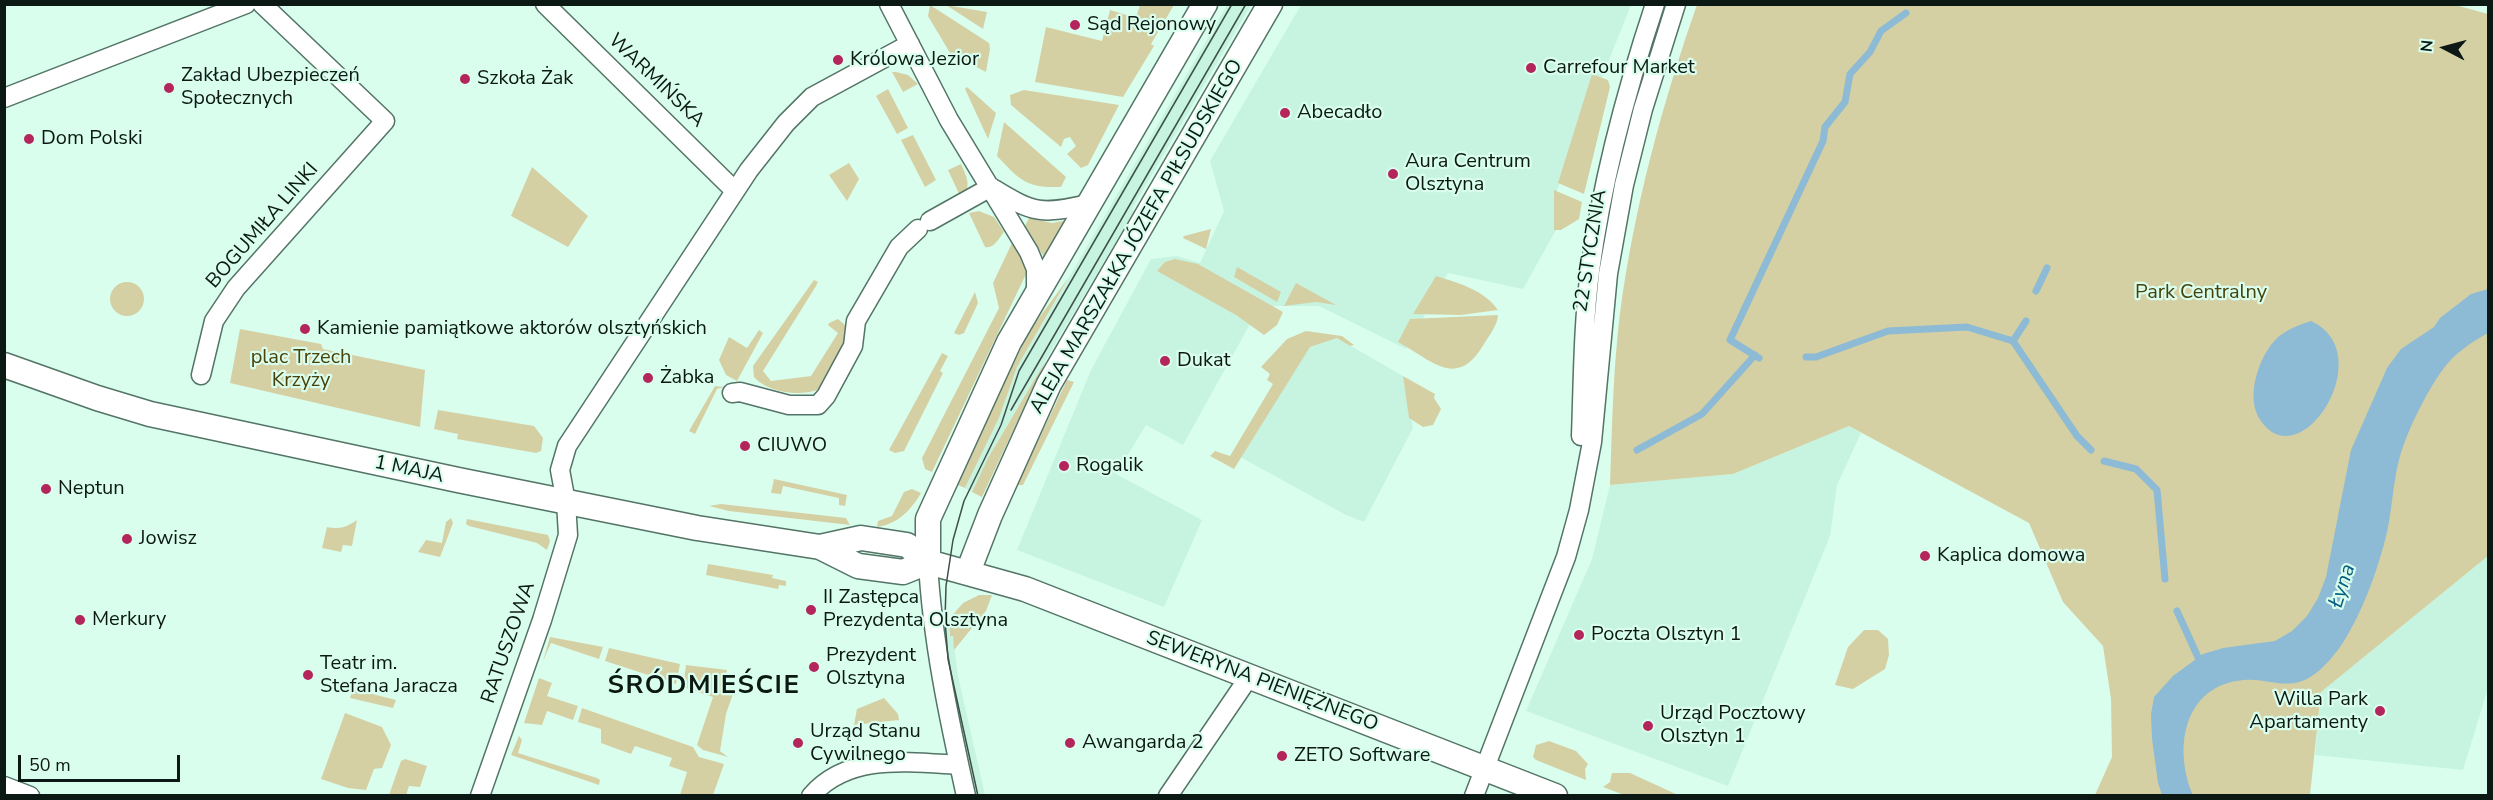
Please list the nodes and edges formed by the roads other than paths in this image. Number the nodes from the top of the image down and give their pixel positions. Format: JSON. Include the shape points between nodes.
{"nodes":[{"id":1,"x":246,"y":4,"type":"edge"},
{"id":2,"x":262,"y":4,"type":"edge"},
{"id":3,"x":545,"y":4,"type":"edge"},
{"id":4,"x":888,"y":4,"type":"edge"},
{"id":5,"x":1205,"y":4,"type":"edge"},
{"id":6,"x":1270,"y":4,"type":"edge"},
{"id":7,"x":1655,"y":4,"type":"edge"},
{"id":8,"x":1676,"y":4,"type":"edge"},
{"id":9,"x":910,"y":44,"type":"junction"},
{"id":10,"x":4,"y":98,"type":"edge"},
{"id":11,"x":991,"y":187,"type":"junction"},
{"id":12,"x":735,"y":191,"type":"junction"},
{"id":13,"x":1088,"y":204,"type":"junction"},
{"id":14,"x":1036,"y":293,"type":"junction"},
{"id":15,"x":5,"y":364,"type":"edge"},
{"id":16,"x":201,"y":375,"type":"dead end"},
{"id":17,"x":732,"y":393,"type":"dead end"},
{"id":18,"x":566,"y":501,"type":"junction"},
{"id":19,"x":1579,"y":510,"type":"junction"},
{"id":20,"x":928,"y":562,"type":"junction"},
{"id":21,"x":968,"y":572,"type":"junction"},
{"id":22,"x":1249,"y":677,"type":"junction"},
{"id":23,"x":959,"y":765,"type":"junction"},
{"id":24,"x":1484,"y":768,"type":"junction"},
{"id":25,"x":4,"y":786,"type":"edge"},
{"id":26,"x":28,"y":795,"type":"edge"},
{"id":27,"x":480,"y":795,"type":"edge"},
{"id":28,"x":811,"y":795,"type":"edge"},
{"id":29,"x":966,"y":795,"type":"edge"},
{"id":30,"x":1168,"y":795,"type":"edge"},
{"id":31,"x":1474,"y":795,"type":"edge"},
{"id":32,"x":1555,"y":795,"type":"edge"}],
"edges":[{"from":1,"to":10,"type":"street"},
{"from":2,"to":16,"type":"street","name":"BOGUMIŁA LINKI","via":[[385,121],[236,288],[214,321]]},
{"from":3,"to":12,"type":"street","name":"WARMIŃSKA"},
{"from":4,"to":9,"type":"street"},
{"from":5,"to":13,"type":"street"},
{"from":6,"to":21,"type":"street","name":"ALEJA MARSZAŁKA JÓZEFA PIŁSUDSKIEGO","via":[[1049,384]]},
{"from":7,"to":19,"type":"street","name":"22 STYCZNIA","via":[[1606,174],[1590,272]]},
{"from":8,"to":19,"type":"street","name":"22 STYCZNIA","via":[[1624,185],[1608,274],[1592,442]]},
{"from":9,"to":11,"type":"street","via":[[949,120]]},
{"from":9,"to":12,"type":"street","name":"RATUSZOWA","via":[[812,97],[786,123]]},
{"from":11,"to":13,"type":"street","via":[[1028,209],[1046,211]]},
{"from":11,"to":14,"type":"street","via":[[1029,252],[1036,269]]},
{"from":11,"to":17,"type":"street","via":[[924,225],[899,247],[856,321],[853,346],[818,405],[789,405]]},
{"from":12,"to":18,"type":"street","name":"RATUSZOWA","via":[[567,446],[560,470]]},
{"from":13,"to":14,"type":"street"},
{"from":14,"to":20,"type":"street","via":[[936,499],[928,519]]},
{"from":15,"to":18,"type":"street","name":"1 MAJA","via":[[150,414],[269,442]]},
{"from":18,"to":20,"type":"street","name":"1 MAJA","via":[[697,528],[820,547],[861,538],[907,545]]},
{"from":18,"to":27,"type":"street","name":"RATUSZOWA","via":[[568,535]]},
{"from":19,"to":24,"type":"street","name":"22 STYCZNIA","via":[[1566,557]]},
{"from":20,"to":21,"type":"street","name":"SEWERYNA PIENIĘŻNEGO"},
{"from":20,"to":23,"type":"street","via":[[930,597]]},
{"from":21,"to":22,"type":"street","name":"SEWERYNA PIENIĘŻNEGO","via":[[1025,589]]},
{"from":22,"to":24,"type":"street","name":"SEWERYNA PIENIĘŻNEGO"},
{"from":22,"to":30,"type":"street"},
{"from":23,"to":28,"type":"street","via":[[892,761],[871,765],[844,771]]},
{"from":23,"to":29,"type":"street"},
{"from":24,"to":31,"type":"street","name":"22 STYCZNIA"},
{"from":24,"to":32,"type":"street","name":"SEWERYNA PIENIĘŻNEGO"},
{"from":25,"to":26,"type":"street"}]}
